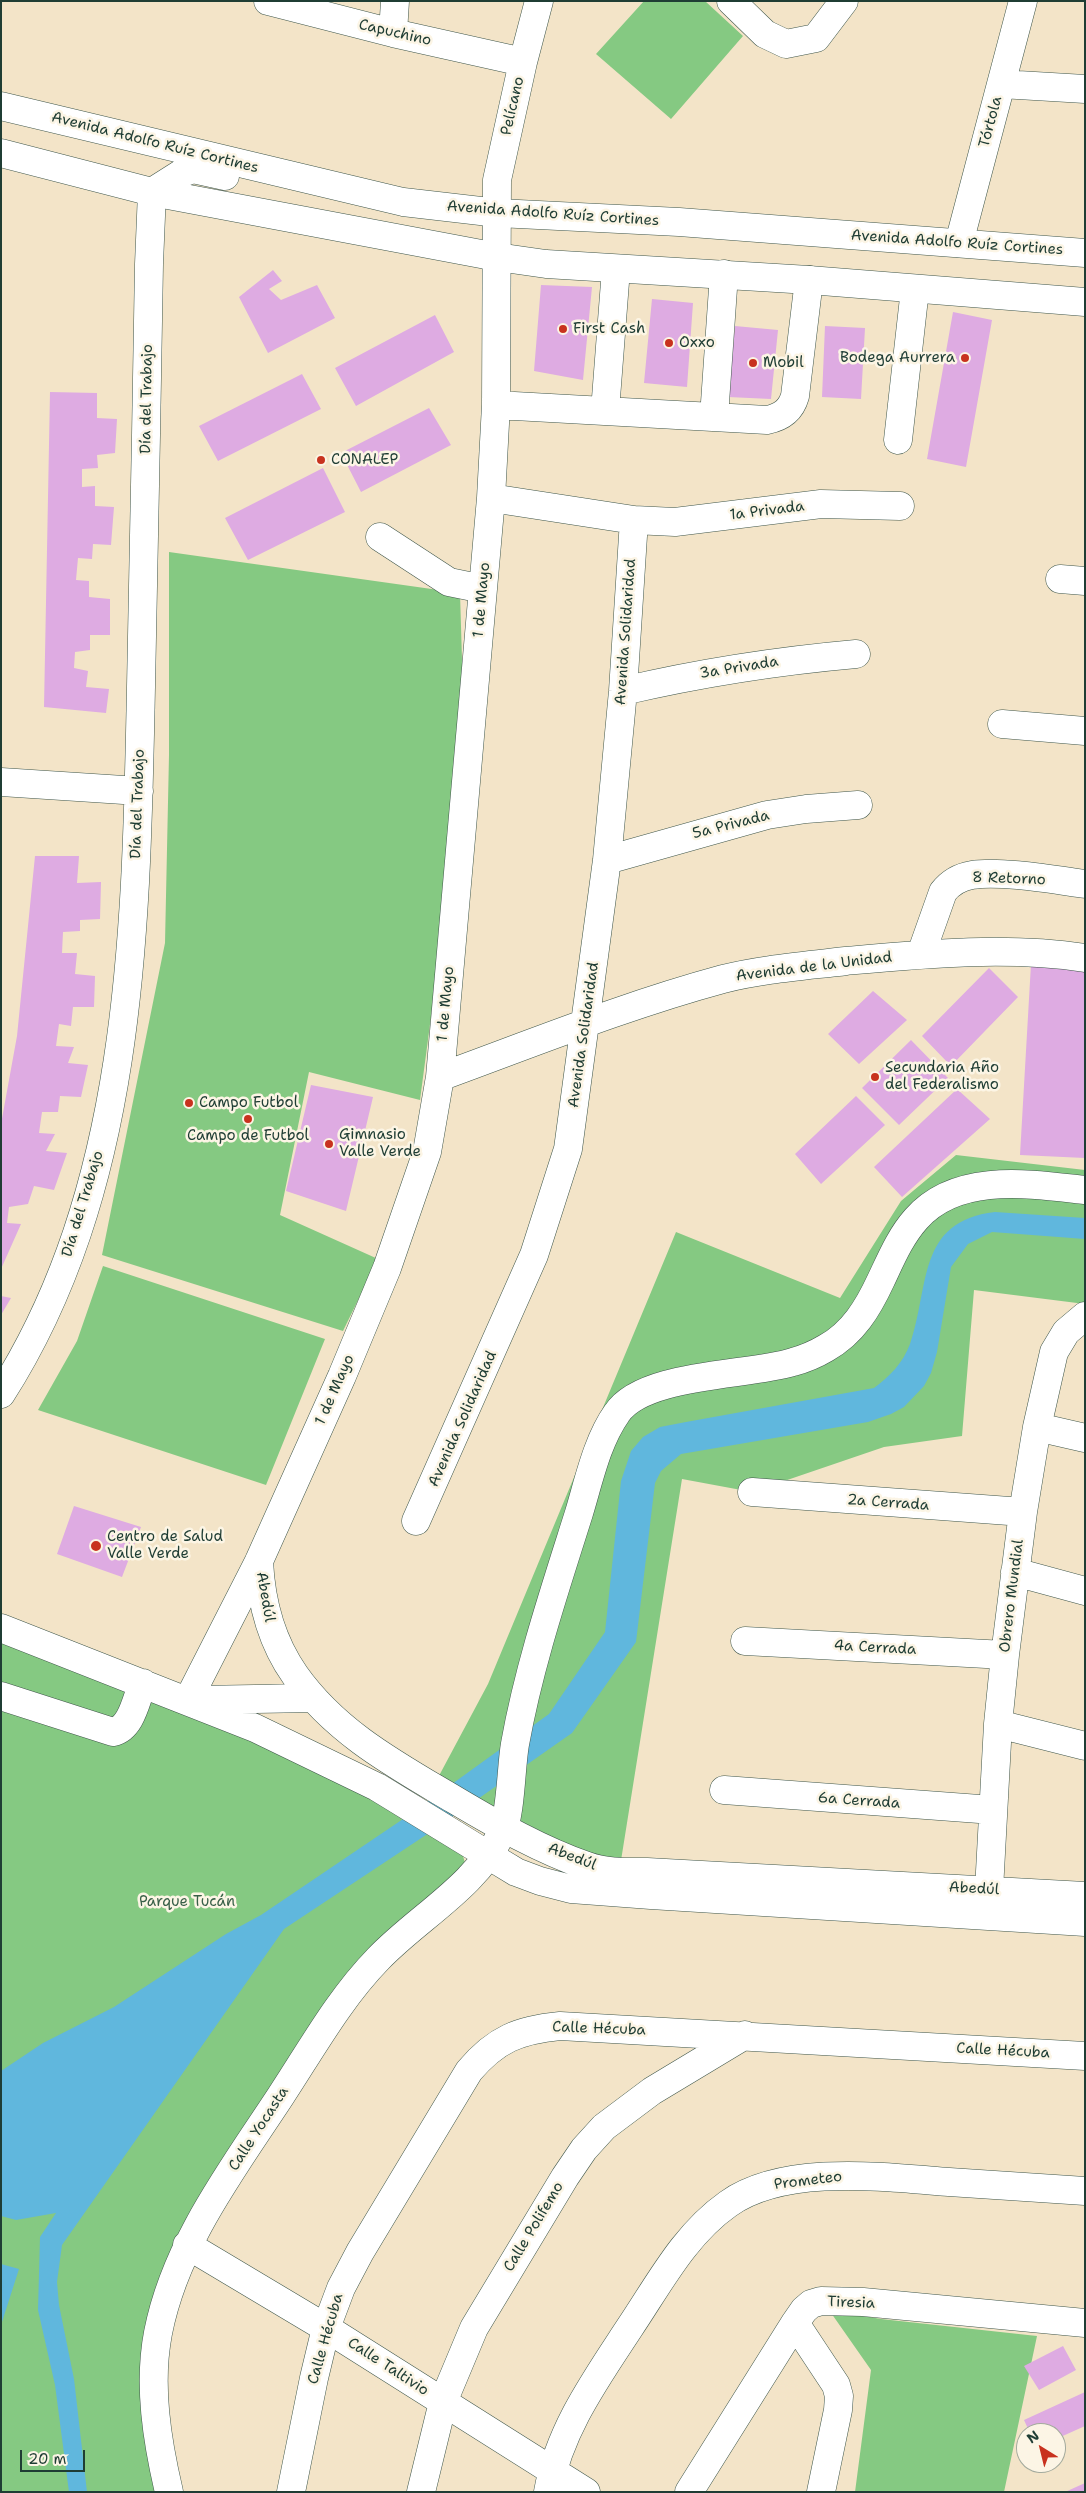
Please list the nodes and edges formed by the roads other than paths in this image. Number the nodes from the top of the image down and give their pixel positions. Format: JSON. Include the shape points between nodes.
{"nodes":[{"id":1,"x":268,"y":1,"type":"edge"},
{"id":2,"x":395,"y":1,"type":"edge"},
{"id":3,"x":539,"y":1,"type":"edge"},
{"id":4,"x":731,"y":1,"type":"edge"},
{"id":5,"x":844,"y":1,"type":"edge"},
{"id":6,"x":1023,"y":1,"type":"edge"},
{"id":7,"x":393,"y":33,"type":"junction"},
{"id":8,"x":523,"y":62,"type":"junction"},
{"id":9,"x":1001,"y":84,"type":"junction"},
{"id":10,"x":1085,"y":89,"type":"edge"},
{"id":11,"x":1,"y":106,"type":"edge"},
{"id":12,"x":1,"y":152,"type":"edge"},
{"id":13,"x":338,"y":187,"type":"junction"},
{"id":14,"x":152,"y":192,"type":"junction"},
{"id":15,"x":498,"y":213,"type":"junction"},
{"id":16,"x":959,"y":243,"type":"junction"},
{"id":17,"x":1085,"y":253,"type":"edge"},
{"id":18,"x":497,"y":257,"type":"junction"},
{"id":19,"x":616,"y":269,"type":"junction"},
{"id":20,"x":724,"y":274,"type":"junction"},
{"id":21,"x":809,"y":280,"type":"junction"},
{"id":22,"x":915,"y":289,"type":"junction"},
{"id":23,"x":1085,"y":302,"type":"edge"},
{"id":24,"x":496,"y":405,"type":"junction"},
{"id":25,"x":605,"y":412,"type":"junction"},
{"id":26,"x":714,"y":417,"type":"junction"},
{"id":27,"x":898,"y":440,"type":"dead end"},
{"id":28,"x":490,"y":498,"type":"junction"},
{"id":29,"x":900,"y":506,"type":"dead end"},
{"id":30,"x":634,"y":520,"type":"junction"},
{"id":31,"x":380,"y":537,"type":"dead end"},
{"id":32,"x":483,"y":588,"type":"junction"},
{"id":33,"x":856,"y":654,"type":"dead end"},
{"id":34,"x":622,"y":692,"type":"junction"},
{"id":35,"x":1002,"y":724,"type":"dead end"},
{"id":36,"x":1085,"y":731,"type":"edge"},
{"id":37,"x":1,"y":782,"type":"edge"},
{"id":38,"x":139,"y":791,"type":"junction"},
{"id":39,"x":858,"y":806,"type":"dead end"},
{"id":40,"x":607,"y":860,"type":"junction"},
{"id":41,"x":1085,"y":884,"type":"edge"},
{"id":42,"x":921,"y":954,"type":"junction"},
{"id":43,"x":1085,"y":958,"type":"edge"},
{"id":44,"x":586,"y":1024,"type":"junction"},
{"id":45,"x":440,"y":1077,"type":"junction"},
{"id":46,"x":1085,"y":1190,"type":"edge"},
{"id":47,"x":1085,"y":1316,"type":"edge"},
{"id":48,"x":1,"y":1394,"type":"edge"},
{"id":49,"x":1037,"y":1427,"type":"junction"},
{"id":50,"x":1085,"y":1438,"type":"edge"},
{"id":51,"x":752,"y":1492,"type":"dead end"},
{"id":52,"x":1023,"y":1512,"type":"junction"},
{"id":53,"x":416,"y":1521,"type":"dead end"},
{"id":54,"x":260,"y":1561,"type":"junction"},
{"id":55,"x":1015,"y":1572,"type":"junction"},
{"id":56,"x":1085,"y":1592,"type":"edge"},
{"id":57,"x":1,"y":1628,"type":"edge"},
{"id":58,"x":745,"y":1641,"type":"dead end"},
{"id":59,"x":1005,"y":1655,"type":"junction"},
{"id":60,"x":143,"y":1683,"type":"junction"},
{"id":61,"x":1,"y":1696,"type":"edge"},
{"id":62,"x":313,"y":1698,"type":"junction"},
{"id":63,"x":188,"y":1700,"type":"junction"},
{"id":64,"x":998,"y":1724,"type":"junction"},
{"id":65,"x":1085,"y":1746,"type":"edge"},
{"id":66,"x":724,"y":1790,"type":"dead end"},
{"id":67,"x":993,"y":1810,"type":"junction"},
{"id":68,"x":505,"y":1829,"type":"junction"},
{"id":69,"x":488,"y":1855,"type":"junction"},
{"id":70,"x":989,"y":1890,"type":"junction"},
{"id":71,"x":1085,"y":1896,"type":"edge"},
{"id":72,"x":1085,"y":1922,"type":"edge"},
{"id":73,"x":745,"y":2035,"type":"junction"},
{"id":74,"x":1085,"y":2056,"type":"edge"},
{"id":75,"x":1085,"y":2191,"type":"edge"},
{"id":76,"x":188,"y":2245,"type":"junction"},
{"id":77,"x":795,"y":2323,"type":"junction"},
{"id":78,"x":1085,"y":2323,"type":"edge"},
{"id":79,"x":326,"y":2328,"type":"junction"},
{"id":80,"x":443,"y":2402,"type":"junction"},
{"id":81,"x":550,"y":2481,"type":"edge"},
{"id":82,"x":170,"y":2492,"type":"edge"},
{"id":83,"x":291,"y":2492,"type":"edge"},
{"id":84,"x":421,"y":2492,"type":"edge"},
{"id":85,"x":586,"y":2492,"type":"edge"},
{"id":86,"x":689,"y":2492,"type":"edge"},
{"id":87,"x":821,"y":2492,"type":"edge"}],
"edges":[{"from":1,"to":7,"type":"street","name":"Capuchino"},
{"from":2,"to":7,"type":"street"},
{"from":3,"to":8,"type":"street","name":"Pelícano"},
{"from":4,"to":5,"type":"street","via":[[765,34],[786,44],[816,38]]},
{"from":6,"to":9,"type":"street","name":"Tórtola"},
{"from":7,"to":8,"type":"street","name":"Capuchino"},
{"from":8,"to":15,"type":"street","name":"Pelícano","via":[[497,180]]},
{"from":9,"to":10,"type":"street"},
{"from":9,"to":16,"type":"street","name":"Tórtola"},
{"from":11,"to":13,"type":"street","name":"Avenida Adolfo Ruíz Cortines"},
{"from":12,"to":14,"type":"street"},
{"from":13,"to":14,"type":"street","via":[[282,189],[198,169],[182,173]]},
{"from":13,"to":15,"type":"street","name":"Avenida Adolfo Ruíz Cortines","via":[[402,202]]},
{"from":14,"to":18,"type":"street"},
{"from":14,"to":38,"type":"street","name":"Día del Trabajo"},
{"from":15,"to":16,"type":"street","name":"Avenida Adolfo Ruíz Cortines"},
{"from":15,"to":18,"type":"street","name":"Pelícano"},
{"from":16,"to":17,"type":"street","name":"Avenida Adolfo Ruíz Cortines"},
{"from":18,"to":19,"type":"street"},
{"from":18,"to":24,"type":"street","name":"1 de Mayo"},
{"from":19,"to":20,"type":"street"},
{"from":19,"to":25,"type":"street"},
{"from":20,"to":21,"type":"street"},
{"from":20,"to":26,"type":"street"},
{"from":21,"to":22,"type":"street"},
{"from":21,"to":26,"type":"street","via":[[793,404],[777,418],[767,420]]},
{"from":22,"to":23,"type":"street"},
{"from":22,"to":27,"type":"street"},
{"from":24,"to":25,"type":"street"},
{"from":24,"to":28,"type":"street","name":"1 de Mayo"},
{"from":25,"to":26,"type":"street"},
{"from":28,"to":30,"type":"street","name":"1a Privada"},
{"from":28,"to":32,"type":"street","name":"1 de Mayo"},
{"from":29,"to":30,"type":"street","name":"1a Privada","via":[[821,504],[675,522]]},
{"from":30,"to":34,"type":"street","name":"Avenida Solidaridad"},
{"from":31,"to":32,"type":"street","via":[[449,582]]},
{"from":32,"to":45,"type":"street","name":"1 de Mayo"},
{"from":33,"to":34,"type":"street","name":"3a Privada","via":[[753,665]]},
{"from":34,"to":40,"type":"street","name":"Avenida Solidaridad"},
{"from":35,"to":36,"type":"street"},
{"from":37,"to":38,"type":"street"},
{"from":38,"to":48,"type":"street","name":"Día del Trabajo","via":[[126,988],[98,1162],[75,1239],[50,1306]]},
{"from":39,"to":40,"type":"street","name":"5a Privada","via":[[767,815]]},
{"from":40,"to":44,"type":"street","name":"Avenida Solidaridad"},
{"from":41,"to":42,"type":"street","name":"8 Retorno","via":[[1014,876],[973,875],[960,879],[943,892]]},
{"from":42,"to":43,"type":"street","name":"Avenida de la Unidad","via":[[1031,953]]},
{"from":42,"to":44,"type":"street","name":"Avenida de la Unidad","via":[[790,967],[724,979]]},
{"from":44,"to":45,"type":"street","name":"Avenida de la Unidad"},
{"from":44,"to":53,"type":"street","name":"Avenida Solidaridad","via":[[568,1149],[552,1205],[508,1317]]},
{"from":45,"to":54,"type":"street","name":"1 de Mayo","via":[[426,1152],[394,1250]]},
{"from":46,"to":68,"type":"street","via":[[1027,1184],[978,1186],[940,1199],[918,1215],[900,1240],[872,1300],[853,1329],[828,1348],[795,1362],[667,1384],[638,1394],[618,1410],[595,1462],[527,1686],[515,1747]]},
{"from":47,"to":49,"type":"street","name":"Obrero Mundial","via":[[1066,1332],[1054,1352]]},
{"from":49,"to":50,"type":"street"},
{"from":49,"to":52,"type":"street","name":"Obrero Mundial"},
{"from":51,"to":52,"type":"street","name":"2a Cerrada"},
{"from":52,"to":55,"type":"street","name":"Obrero Mundial"},
{"from":54,"to":62,"type":"street","name":"Abedúl","via":[[261,1588],[272,1633]]},
{"from":54,"to":63,"type":"street","name":"1 de Mayo"},
{"from":55,"to":56,"type":"street"},
{"from":55,"to":59,"type":"street","name":"Obrero Mundial"},
{"from":57,"to":60,"type":"street","name":"Abedúl"},
{"from":58,"to":59,"type":"street","name":"4a Cerrada"},
{"from":59,"to":64,"type":"street","name":"Obrero Mundial"},
{"from":60,"to":61,"type":"street","via":[[126,1726],[113,1732]]},
{"from":60,"to":63,"type":"street","name":"Abedúl"},
{"from":62,"to":63,"type":"street"},
{"from":62,"to":68,"type":"street","name":"Abedúl","via":[[358,1740],[388,1761]]},
{"from":63,"to":69,"type":"street","name":"Abedúl","via":[[255,1728],[377,1787]]},
{"from":64,"to":65,"type":"street"},
{"from":64,"to":67,"type":"street","name":"Obrero Mundial"},
{"from":66,"to":67,"type":"street","name":"6a Cerrada"},
{"from":67,"to":70,"type":"street","name":"Obrero Mundial"},
{"from":68,"to":69,"type":"street","name":"Calle Yocasta"},
{"from":68,"to":70,"type":"street","name":"Abedúl","via":[[588,1866],[619,1873]]},
{"from":69,"to":72,"type":"street","name":"Abedúl","via":[[516,1872],[571,1889]]},
{"from":69,"to":76,"type":"street","name":"Calle Yocasta","via":[[441,1904],[380,1957],[351,1990],[231,2172]]},
{"from":70,"to":71,"type":"street","name":"Abedúl"},
{"from":73,"to":74,"type":"street","name":"Calle Hécuba"},
{"from":73,"to":79,"type":"street","name":"Calle Hécuba","via":[[560,2026],[533,2029],[484,2052],[469,2071],[360,2252],[341,2288]]},
{"from":73,"to":80,"type":"street","name":"Calle Polifemo","via":[[652,2091],[604,2127],[584,2149],[474,2328]]},
{"from":75,"to":81,"type":"street","name":"Prometeo","via":[[828,2176],[772,2185],[728,2203],[704,2223],[681,2250],[587,2392],[565,2436]]},
{"from":76,"to":79,"type":"street","name":"Calle Taltivio"},
{"from":76,"to":82,"type":"street","name":"Calle Yocasta","via":[[160,2326],[154,2374],[155,2414]]},
{"from":77,"to":78,"type":"street","name":"Tiresia","via":[[804,2310],[821,2301]]},
{"from":77,"to":86,"type":"street","name":"Tiresia"},
{"from":77,"to":87,"type":"street","via":[[836,2385],[839,2396]]},
{"from":79,"to":80,"type":"street","name":"Calle Taltivio"},
{"from":79,"to":83,"type":"street","name":"Calle Hécuba"},
{"from":80,"to":81,"type":"street","name":"Calle Taltivio"},
{"from":80,"to":84,"type":"street","name":"Calle Polifemo"},
{"from":81,"to":85,"type":"street","name":"Calle Taltivio"}]}
